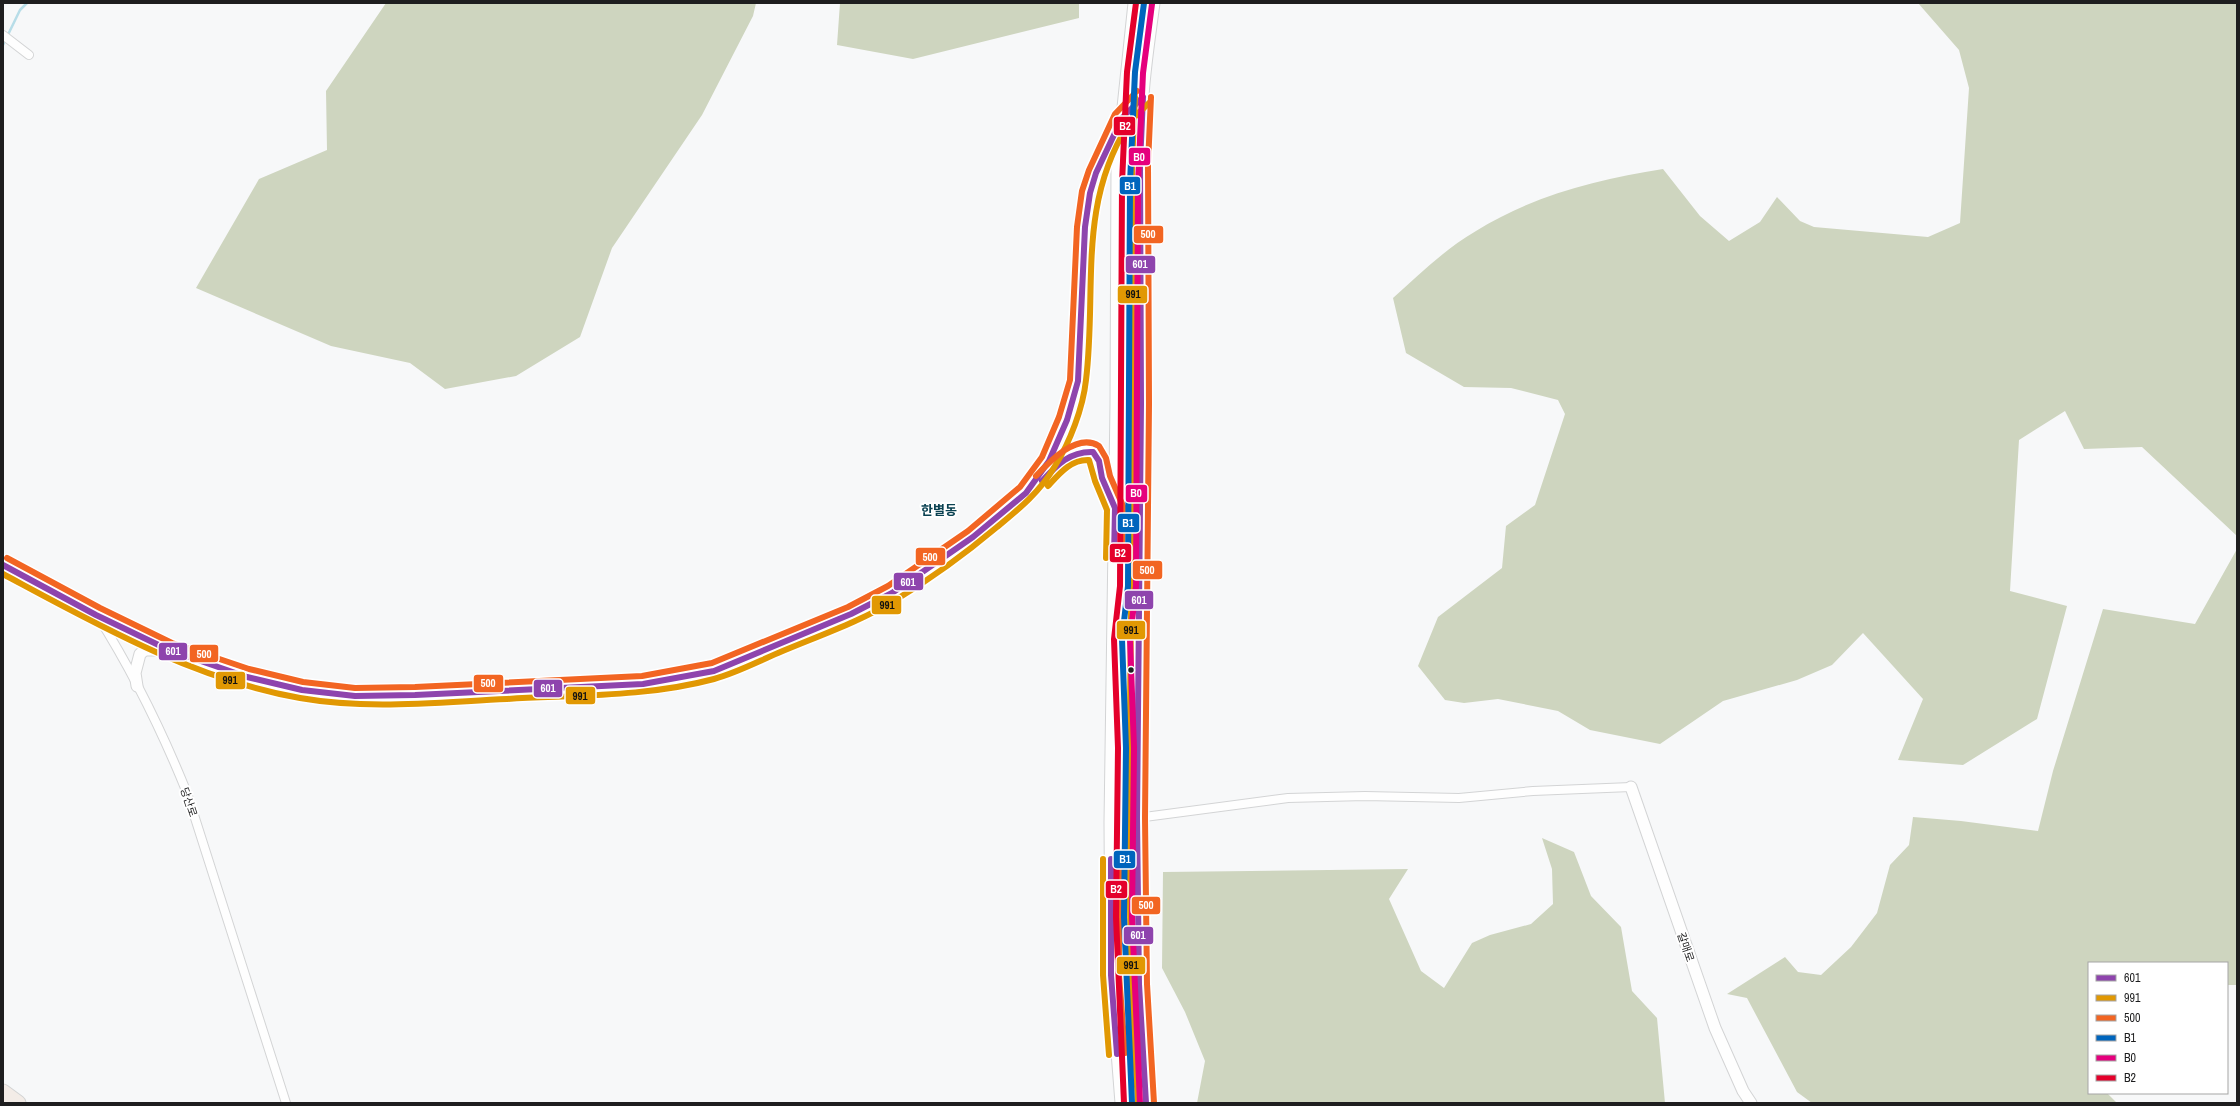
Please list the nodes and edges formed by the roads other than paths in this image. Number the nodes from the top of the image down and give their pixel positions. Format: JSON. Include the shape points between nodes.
{"nodes":[{"id":1,"x":1134,"y":3,"type":"edge"},
{"id":2,"x":1154,"y":3,"type":"edge"},
{"id":3,"x":3,"y":35,"type":"edge"},
{"id":4,"x":29,"y":55,"type":"dead end"},
{"id":5,"x":1143,"y":97,"type":"junction"},
{"id":6,"x":1122,"y":118,"type":"junction"},
{"id":7,"x":1026,"y":493,"type":"junction"},
{"id":8,"x":1115,"y":508,"type":"junction"},
{"id":9,"x":3,"y":565,"type":"edge"},
{"id":10,"x":96,"y":615,"type":"junction"},
{"id":11,"x":168,"y":650,"type":"junction"},
{"id":12,"x":137,"y":686,"type":"junction"},
{"id":13,"x":1631,"y":787,"type":"joint"},
{"id":14,"x":1137,"y":818,"type":"junction"},
{"id":15,"x":3,"y":1092,"type":"edge"},
{"id":16,"x":18,"y":1103,"type":"edge"},
{"id":17,"x":286,"y":1103,"type":"edge"},
{"id":18,"x":1121,"y":1103,"type":"edge"},
{"id":19,"x":1146,"y":1103,"type":"edge"},
{"id":20,"x":1751,"y":1103,"type":"edge"}],
"edges":[{"from":1,"to":6,"type":"street"},
{"from":2,"to":5,"type":"street"},
{"from":3,"to":4,"type":"street"},
{"from":5,"to":6,"type":"street"},
{"from":5,"to":14,"type":"street","via":[[1140,164],[1141,404]]},
{"from":6,"to":7,"type":"street","via":[[1104,153],[1090,193],[1085,227],[1078,381],[1067,420],[1049,461]]},
{"from":6,"to":8,"type":"street","via":[[1117,164]]},
{"from":7,"to":8,"type":"street","via":[[1072,453],[1092,452],[1099,461],[1102,478]]},
{"from":7,"to":11,"type":"street","via":[[973,537],[930,568],[851,614],[714,671],[643,684],[356,696],[302,690],[254,678]]},
{"from":8,"to":18,"type":"street","via":[[1110,822],[1111,975]]},
{"from":9,"to":10,"type":"street","name":"당산로"},
{"from":10,"to":11,"type":"street"},
{"from":10,"to":12,"type":"street","name":"당산로","via":[[121,652]]},
{"from":11,"to":12,"type":"street","via":[[145,650],[140,654],[136,664]]},
{"from":12,"to":17,"type":"street","name":"당산로","via":[[168,745],[187,793]]},
{"from":13,"to":14,"type":"street","via":[[1533,791],[1459,798],[1288,798]]},
{"from":13,"to":20,"type":"street","name":"갈매로","via":[[1715,1028],[1743,1091]]},
{"from":14,"to":19,"type":"street","via":[[1139,984]]},
{"from":15,"to":16,"type":"highway"}]}
